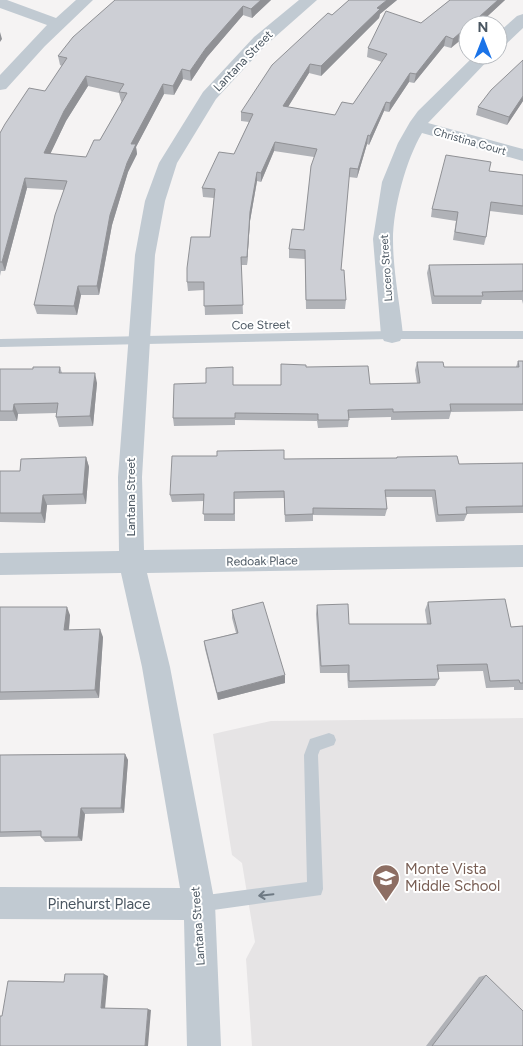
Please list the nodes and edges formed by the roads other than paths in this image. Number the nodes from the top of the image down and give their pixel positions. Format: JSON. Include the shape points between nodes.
{"nodes":[{"id":1,"x":85,"y":0,"type":"edge"},
{"id":2,"x":309,"y":0,"type":"edge"},
{"id":3,"x":0,"y":3,"type":"edge"},
{"id":4,"x":523,"y":19,"type":"edge"},
{"id":5,"x":58,"y":24,"type":"junction"},
{"id":6,"x":508,"y":33,"type":"edge"},
{"id":7,"x":474,"y":65,"type":"edge"},
{"id":8,"x":0,"y":86,"type":"edge"},
{"id":9,"x":416,"y":126,"type":"junction"},
{"id":10,"x":523,"y":155,"type":"edge"},
{"id":11,"x":392,"y":335,"type":"junction"},
{"id":12,"x":523,"y":335,"type":"edge"},
{"id":13,"x":139,"y":342,"type":"junction"},
{"id":14,"x":0,"y":343,"type":"edge"},
{"id":15,"x":523,"y":556,"type":"edge"},
{"id":16,"x":132,"y":563,"type":"junction"},
{"id":17,"x":0,"y":564,"type":"edge"},
{"id":18,"x":329,"y":740,"type":"dead end"},
{"id":19,"x":0,"y":903,"type":"edge"},
{"id":20,"x":199,"y":904,"type":"junction"},
{"id":21,"x":204,"y":1046,"type":"edge"}],
"edges":[{"from":1,"to":5,"type":"street"},
{"from":2,"to":13,"type":"street","name":"Lantana Street","via":[[260,41],[222,80],[168,163],[155,201],[145,255]]},
{"from":3,"to":5,"type":"street"},
{"from":4,"to":6,"type":"street"},
{"from":5,"to":8,"type":"street"},
{"from":7,"to":9,"type":"street","name":"Lucero Street"},
{"from":9,"to":10,"type":"street","name":"Christina Court"},
{"from":9,"to":11,"type":"street","name":"Lucero Street","via":[[397,166],[385,219],[384,256]]},
{"from":11,"to":12,"type":"lane","name":"Coe Street"},
{"from":11,"to":13,"type":"lane","name":"Coe Street"},
{"from":13,"to":14,"type":"lane","name":"Coe Street"},
{"from":13,"to":16,"type":"street","name":"Lantana Street","via":[[130,477]]},
{"from":15,"to":16,"type":"street","name":"Redoak Place"},
{"from":16,"to":17,"type":"street","name":"Redoak Place"},
{"from":16,"to":20,"type":"street","name":"Lantana Street","via":[[156,667]]},
{"from":18,"to":20,"type":"lane","one_way":true,"via":[[315,744],[311,755],[314,889]]},
{"from":19,"to":20,"type":"street","name":"Pinehurst Place"},
{"from":20,"to":21,"type":"street","name":"Lantana Street"}]}
